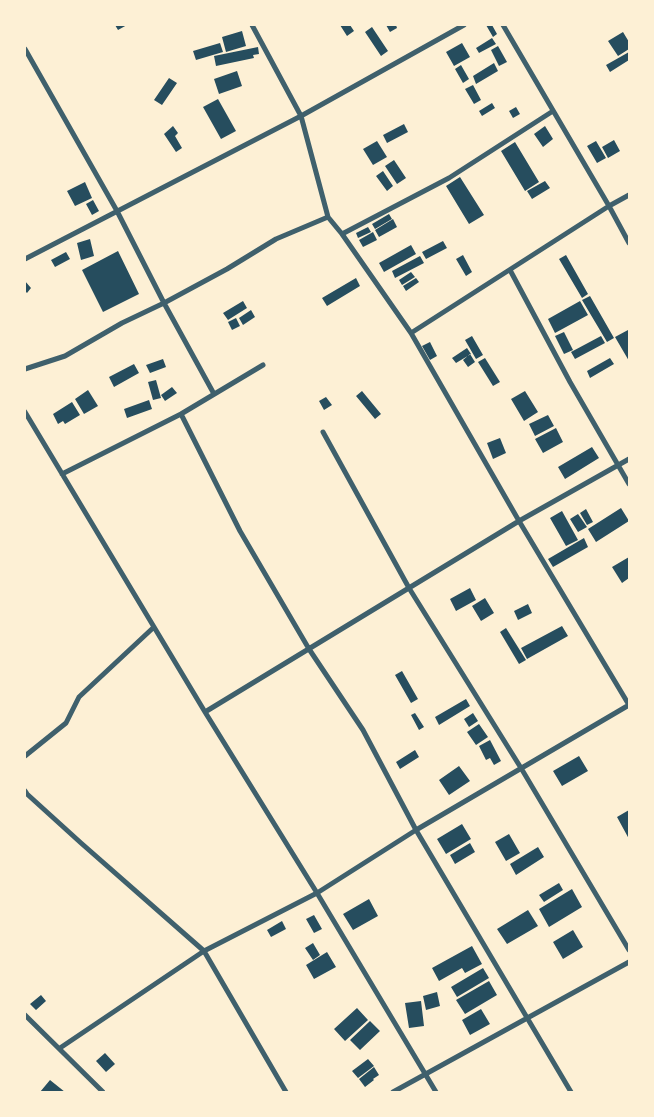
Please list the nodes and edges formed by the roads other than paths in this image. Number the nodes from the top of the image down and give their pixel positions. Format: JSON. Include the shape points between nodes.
{"nodes":[{"id":1,"x":252,"y":25,"type":"edge"},
{"id":2,"x":464,"y":25,"type":"edge"},
{"id":3,"x":503,"y":25,"type":"edge"},
{"id":4,"x":25,"y":49,"type":"edge"},
{"id":5,"x":553,"y":111,"type":"junction"},
{"id":6,"x":301,"y":116,"type":"junction"},
{"id":7,"x":629,"y":195,"type":"edge"},
{"id":8,"x":609,"y":206,"type":"junction"},
{"id":9,"x":117,"y":211,"type":"junction"},
{"id":10,"x":328,"y":217,"type":"junction"},
{"id":11,"x":342,"y":234,"type":"junction"},
{"id":12,"x":629,"y":243,"type":"edge"},
{"id":13,"x":25,"y":259,"type":"edge"},
{"id":14,"x":510,"y":270,"type":"junction"},
{"id":15,"x":164,"y":303,"type":"junction"},
{"id":16,"x":412,"y":333,"type":"junction"},
{"id":17,"x":264,"y":366,"type":"dead end"},
{"id":18,"x":25,"y":369,"type":"edge"},
{"id":19,"x":214,"y":394,"type":"junction"},
{"id":20,"x":25,"y":412,"type":"edge"},
{"id":21,"x":181,"y":414,"type":"junction"},
{"id":22,"x":323,"y":432,"type":"dead end"},
{"id":23,"x":629,"y":459,"type":"edge"},
{"id":24,"x":618,"y":466,"type":"junction"},
{"id":25,"x":62,"y":474,"type":"junction"},
{"id":26,"x":629,"y":484,"type":"edge"},
{"id":27,"x":519,"y":521,"type":"junction"},
{"id":28,"x":409,"y":588,"type":"junction"},
{"id":29,"x":154,"y":627,"type":"junction"},
{"id":30,"x":309,"y":649,"type":"junction"},
{"id":31,"x":629,"y":705,"type":"edge"},
{"id":32,"x":205,"y":712,"type":"junction"},
{"id":33,"x":25,"y":756,"type":"edge"},
{"id":34,"x":521,"y":768,"type":"junction"},
{"id":35,"x":25,"y":791,"type":"edge"},
{"id":36,"x":416,"y":830,"type":"junction"},
{"id":37,"x":317,"y":893,"type":"junction"},
{"id":38,"x":629,"y":950,"type":"edge"},
{"id":39,"x":204,"y":951,"type":"junction"},
{"id":40,"x":629,"y":962,"type":"edge"},
{"id":41,"x":25,"y":1015,"type":"edge"},
{"id":42,"x":528,"y":1018,"type":"junction"},
{"id":43,"x":60,"y":1048,"type":"junction"},
{"id":44,"x":426,"y":1074,"type":"junction"},
{"id":45,"x":103,"y":1092,"type":"edge"},
{"id":46,"x":286,"y":1092,"type":"edge"},
{"id":47,"x":393,"y":1092,"type":"edge"},
{"id":48,"x":436,"y":1092,"type":"edge"},
{"id":49,"x":571,"y":1092,"type":"edge"}],
"edges":[{"from":1,"to":6,"type":"street"},
{"from":2,"to":6,"type":"street"},
{"from":3,"to":5,"type":"street"},
{"from":4,"to":9,"type":"street"},
{"from":5,"to":8,"type":"street"},
{"from":5,"to":11,"type":"street","via":[[449,178]]},
{"from":6,"to":9,"type":"street"},
{"from":6,"to":10,"type":"street"},
{"from":7,"to":8,"type":"street"},
{"from":8,"to":12,"type":"street"},
{"from":8,"to":14,"type":"street"},
{"from":9,"to":13,"type":"street"},
{"from":9,"to":15,"type":"street"},
{"from":10,"to":11,"type":"street"},
{"from":10,"to":15,"type":"street","via":[[276,239]]},
{"from":11,"to":16,"type":"street"},
{"from":14,"to":16,"type":"street"},
{"from":14,"to":24,"type":"street"},
{"from":15,"to":18,"type":"street","via":[[65,356]]},
{"from":15,"to":19,"type":"street"},
{"from":16,"to":27,"type":"street"},
{"from":17,"to":19,"type":"street"},
{"from":19,"to":21,"type":"street"},
{"from":20,"to":25,"type":"street"},
{"from":21,"to":25,"type":"street"},
{"from":21,"to":30,"type":"street","via":[[240,531]]},
{"from":22,"to":28,"type":"street"},
{"from":23,"to":24,"type":"street"},
{"from":24,"to":26,"type":"street"},
{"from":24,"to":27,"type":"street"},
{"from":25,"to":29,"type":"street"},
{"from":27,"to":28,"type":"street"},
{"from":27,"to":31,"type":"street"},
{"from":28,"to":30,"type":"street"},
{"from":28,"to":34,"type":"street"},
{"from":29,"to":32,"type":"street"},
{"from":29,"to":33,"type":"street","via":[[79,697],[66,723]]},
{"from":30,"to":32,"type":"street"},
{"from":30,"to":36,"type":"street","via":[[363,730]]},
{"from":31,"to":34,"type":"street"},
{"from":32,"to":37,"type":"street"},
{"from":34,"to":36,"type":"street"},
{"from":34,"to":38,"type":"street"},
{"from":35,"to":39,"type":"street"},
{"from":36,"to":37,"type":"street"},
{"from":36,"to":42,"type":"street"},
{"from":37,"to":39,"type":"street"},
{"from":37,"to":44,"type":"street"},
{"from":39,"to":43,"type":"street"},
{"from":39,"to":46,"type":"street"},
{"from":40,"to":42,"type":"street"},
{"from":41,"to":43,"type":"street"},
{"from":42,"to":44,"type":"street"},
{"from":42,"to":49,"type":"street"},
{"from":43,"to":45,"type":"street"},
{"from":44,"to":47,"type":"street"},
{"from":44,"to":48,"type":"street"}]}
